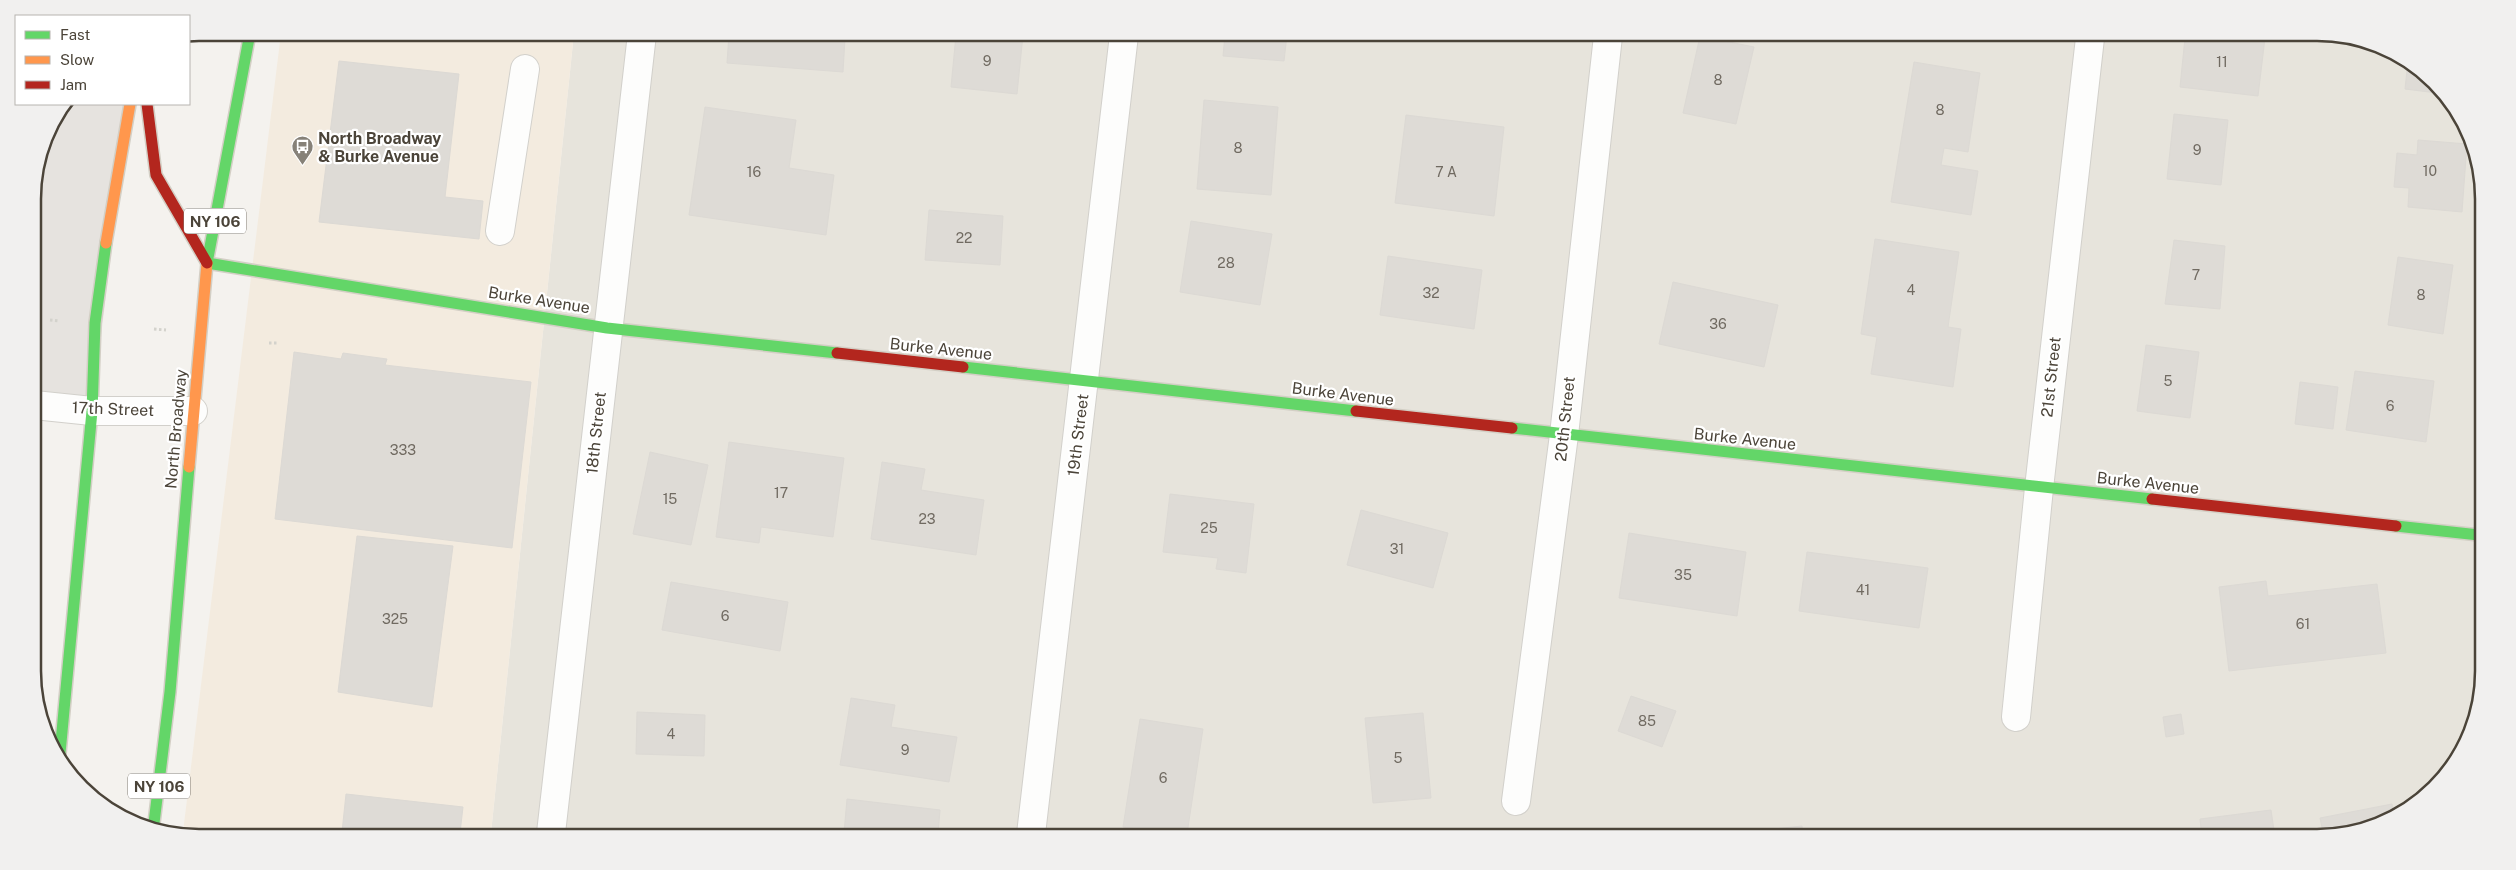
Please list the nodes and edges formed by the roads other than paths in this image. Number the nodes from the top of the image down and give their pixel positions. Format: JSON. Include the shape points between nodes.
{"nodes":[{"id":1,"x":249,"y":41,"type":"edge"},
{"id":2,"x":641,"y":41,"type":"edge"},
{"id":3,"x":1123,"y":41,"type":"edge"},
{"id":4,"x":1607,"y":41,"type":"edge"},
{"id":5,"x":2090,"y":41,"type":"edge"},
{"id":6,"x":525,"y":69,"type":"dead end"},
{"id":7,"x":130,"y":105,"type":"edge"},
{"id":8,"x":147,"y":105,"type":"edge"},
{"id":9,"x":500,"y":231,"type":"dead end"},
{"id":10,"x":207,"y":263,"type":"junction"},
{"id":11,"x":607,"y":328,"type":"junction"},
{"id":12,"x":1085,"y":381,"type":"junction"},
{"id":13,"x":42,"y":405,"type":"edge"},
{"id":14,"x":92,"y":411,"type":"junction"},
{"id":15,"x":193,"y":411,"type":"junction"},
{"id":16,"x":1564,"y":435,"type":"junction"},
{"id":17,"x":2039,"y":488,"type":"junction"},
{"id":18,"x":2475,"y":535,"type":"edge"},
{"id":19,"x":2016,"y":718,"type":"dead end"},
{"id":20,"x":61,"y":747,"type":"edge"},
{"id":21,"x":1516,"y":801,"type":"dead end"},
{"id":22,"x":154,"y":822,"type":"edge"},
{"id":23,"x":551,"y":829,"type":"edge"},
{"id":24,"x":1032,"y":829,"type":"edge"}],
"edges":[{"from":1,"to":10,"type":"street","name":"North Broadway","number":"NY 106"},
{"from":2,"to":11,"type":"street","name":"18th Street"},
{"from":3,"to":12,"type":"street","name":"19th Street"},
{"from":4,"to":16,"type":"street","name":"20th Street"},
{"from":5,"to":17,"type":"street","name":"21st Street"},
{"from":6,"to":9,"type":"street"},
{"from":7,"to":14,"type":"street","via":[[95,323]]},
{"from":8,"to":10,"type":"street","via":[[156,176]]},
{"from":10,"to":11,"type":"street","name":"Burke Avenue"},
{"from":10,"to":15,"type":"street","name":"North Broadway","number":"NY 106"},
{"from":11,"to":12,"type":"street","name":"Burke Avenue"},
{"from":11,"to":23,"type":"street","name":"18th Street"},
{"from":12,"to":16,"type":"street","name":"Burke Avenue"},
{"from":12,"to":24,"type":"street","name":"19th Street"},
{"from":13,"to":14,"type":"street","name":"17th Street"},
{"from":14,"to":15,"type":"street","name":"17th Street"},
{"from":14,"to":20,"type":"street"},
{"from":15,"to":22,"type":"street","name":"North Broadway","number":"NY 106","via":[[170,692]]},
{"from":16,"to":17,"type":"street","name":"Burke Avenue"},
{"from":16,"to":21,"type":"street","name":"20th Street"},
{"from":17,"to":18,"type":"street","name":"Burke Avenue"},
{"from":17,"to":19,"type":"street","name":"21st Street"}]}
